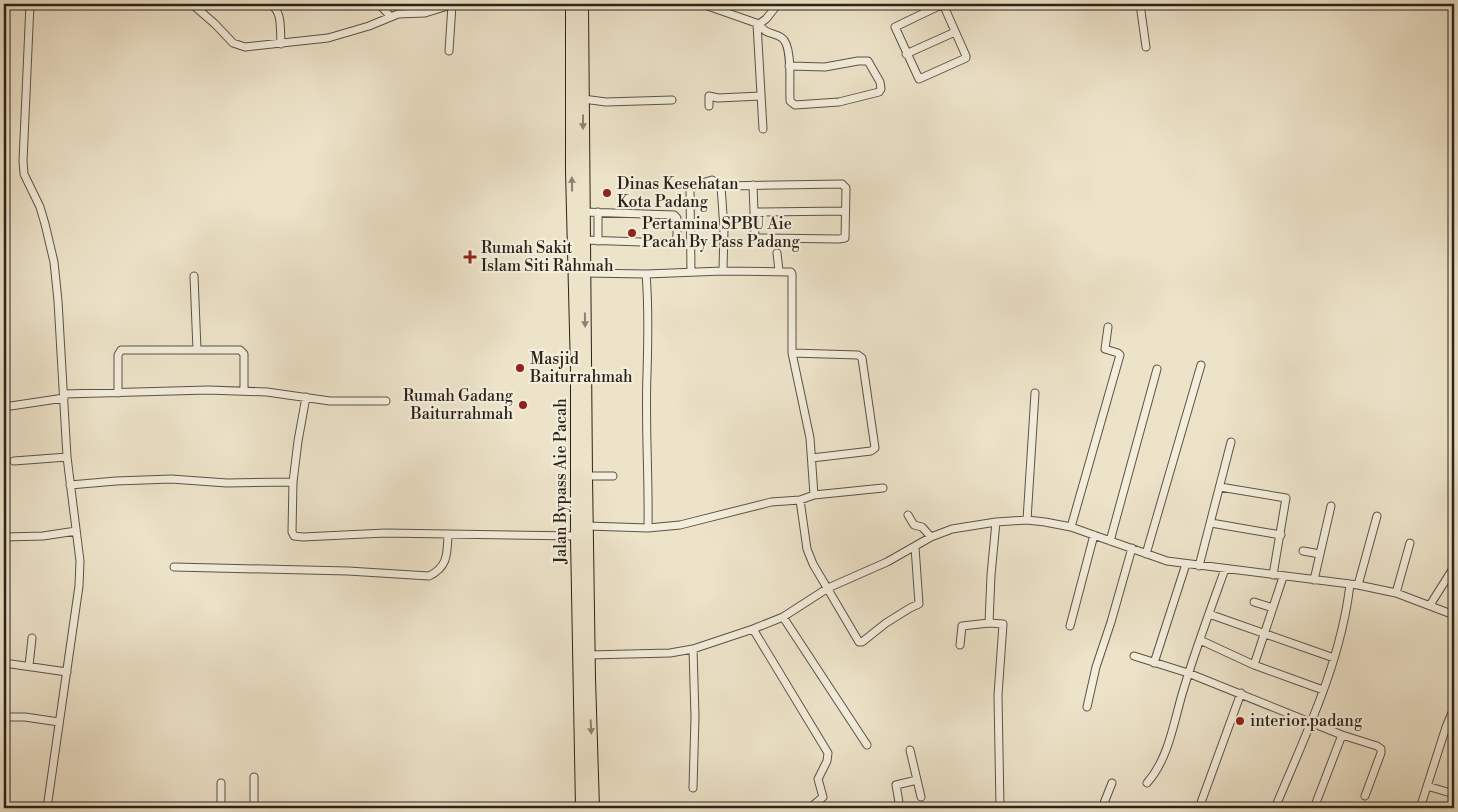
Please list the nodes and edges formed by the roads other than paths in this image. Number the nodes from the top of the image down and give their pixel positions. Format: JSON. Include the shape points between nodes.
{"nodes":[{"id":1,"x":30,"y":4,"type":"edge"},
{"id":2,"x":192,"y":4,"type":"edge"},
{"id":3,"x":268,"y":4,"type":"edge"},
{"id":4,"x":379,"y":4,"type":"edge"},
{"id":5,"x":453,"y":4,"type":"edge"},
{"id":6,"x":705,"y":4,"type":"edge"},
{"id":7,"x":778,"y":4,"type":"edge"},
{"id":8,"x":943,"y":4,"type":"edge"},
{"id":9,"x":1140,"y":6,"type":"edge"},
{"id":10,"x":577,"y":8,"type":"edge"},
{"id":11,"x":390,"y":16,"type":"junction"},
{"id":12,"x":758,"y":24,"type":"junction"},
{"id":13,"x":955,"y":32,"type":"junction"},
{"id":14,"x":281,"y":44,"type":"junction"},
{"id":15,"x":1146,"y":47,"type":"dead end"},
{"id":16,"x":449,"y":51,"type":"dead end"},
{"id":17,"x":906,"y":54,"type":"junction"},
{"id":18,"x":789,"y":66,"type":"junction"},
{"id":19,"x":761,"y":96,"type":"junction"},
{"id":20,"x":583,"y":99,"type":"junction"},
{"id":21,"x":672,"y":100,"type":"dead end"},
{"id":22,"x":709,"y":106,"type":"dead end"},
{"id":23,"x":763,"y":129,"type":"dead end"},
{"id":24,"x":754,"y":185,"type":"junction"},
{"id":25,"x":721,"y":186,"type":"junction"},
{"id":26,"x":845,"y":211,"type":"junction"},
{"id":27,"x":584,"y":212,"type":"junction"},
{"id":28,"x":598,"y":212,"type":"junction"},
{"id":29,"x":754,"y":212,"type":"junction"},
{"id":30,"x":584,"y":240,"type":"junction"},
{"id":31,"x":598,"y":240,"type":"junction"},
{"id":32,"x":777,"y":253,"type":"dead end"},
{"id":33,"x":723,"y":271,"type":"junction"},
{"id":34,"x":779,"y":271,"type":"junction"},
{"id":35,"x":691,"y":272,"type":"junction"},
{"id":36,"x":584,"y":273,"type":"junction"},
{"id":37,"x":646,"y":274,"type":"junction"},
{"id":38,"x":194,"y":276,"type":"dead end"},
{"id":39,"x":1108,"y":327,"type":"dead end"},
{"id":40,"x":197,"y":350,"type":"junction"},
{"id":41,"x":792,"y":353,"type":"junction"},
{"id":42,"x":1201,"y":365,"type":"dead end"},
{"id":43,"x":1157,"y":369,"type":"dead end"},
{"id":44,"x":244,"y":391,"type":"junction"},
{"id":45,"x":118,"y":393,"type":"junction"},
{"id":46,"x":1035,"y":393,"type":"dead end"},
{"id":47,"x":64,"y":396,"type":"junction"},
{"id":48,"x":306,"y":397,"type":"junction"},
{"id":49,"x":386,"y":401,"type":"dead end"},
{"id":50,"x":5,"y":405,"type":"edge"},
{"id":51,"x":1231,"y":442,"type":"dead end"},
{"id":52,"x":582,"y":447,"type":"junction"},
{"id":53,"x":67,"y":457,"type":"junction"},
{"id":54,"x":812,"y":458,"type":"junction"},
{"id":55,"x":14,"y":461,"type":"dead end"},
{"id":56,"x":586,"y":476,"type":"junction"},
{"id":57,"x":613,"y":476,"type":"dead end"},
{"id":58,"x":293,"y":482,"type":"junction"},
{"id":59,"x":70,"y":485,"type":"junction"},
{"id":60,"x":1220,"y":487,"type":"junction"},
{"id":61,"x":883,"y":488,"type":"dead end"},
{"id":62,"x":814,"y":496,"type":"junction"},
{"id":63,"x":800,"y":500,"type":"junction"},
{"id":64,"x":1331,"y":506,"type":"dead end"},
{"id":65,"x":908,"y":515,"type":"dead end"},
{"id":66,"x":1377,"y":516,"type":"dead end"},
{"id":67,"x":1027,"y":520,"type":"junction"},
{"id":68,"x":996,"y":522,"type":"junction"},
{"id":69,"x":1211,"y":523,"type":"junction"},
{"id":70,"x":587,"y":526,"type":"junction"},
{"id":71,"x":1071,"y":527,"type":"junction"},
{"id":72,"x":648,"y":528,"type":"junction"},
{"id":73,"x":76,"y":531,"type":"junction"},
{"id":74,"x":448,"y":535,"type":"junction"},
{"id":75,"x":1094,"y":535,"type":"junction"},
{"id":76,"x":1281,"y":535,"type":"junction"},
{"id":77,"x":577,"y":536,"type":"junction"},
{"id":78,"x":4,"y":537,"type":"edge"},
{"id":79,"x":931,"y":537,"type":"junction"},
{"id":80,"x":1110,"y":540,"type":"junction"},
{"id":81,"x":1410,"y":543,"type":"dead end"},
{"id":82,"x":915,"y":547,"type":"junction"},
{"id":83,"x":1132,"y":548,"type":"junction"},
{"id":84,"x":1303,"y":551,"type":"dead end"},
{"id":85,"x":1146,"y":554,"type":"junction"},
{"id":86,"x":1320,"y":554,"type":"junction"},
{"id":87,"x":1186,"y":564,"type":"junction"},
{"id":88,"x":1199,"y":566,"type":"junction"},
{"id":89,"x":174,"y":567,"type":"dead end"},
{"id":90,"x":1454,"y":567,"type":"edge"},
{"id":91,"x":1225,"y":569,"type":"junction"},
{"id":92,"x":1273,"y":575,"type":"junction"},
{"id":93,"x":1283,"y":577,"type":"junction"},
{"id":94,"x":1314,"y":580,"type":"junction"},
{"id":95,"x":1350,"y":584,"type":"junction"},
{"id":96,"x":1358,"y":585,"type":"junction"},
{"id":97,"x":828,"y":588,"type":"junction"},
{"id":98,"x":1396,"y":593,"type":"junction"},
{"id":99,"x":1254,"y":602,"type":"dead end"},
{"id":100,"x":1430,"y":605,"type":"junction"},
{"id":101,"x":1273,"y":608,"type":"junction"},
{"id":102,"x":1209,"y":614,"type":"junction"},
{"id":103,"x":1454,"y":615,"type":"edge"},
{"id":104,"x":783,"y":617,"type":"junction"},
{"id":105,"x":989,"y":623,"type":"junction"},
{"id":106,"x":1070,"y":626,"type":"dead end"},
{"id":107,"x":753,"y":629,"type":"junction"},
{"id":108,"x":1264,"y":633,"type":"junction"},
{"id":109,"x":32,"y":638,"type":"dead end"},
{"id":110,"x":1200,"y":640,"type":"junction"},
{"id":111,"x":960,"y":645,"type":"dead end"},
{"id":112,"x":693,"y":649,"type":"junction"},
{"id":113,"x":589,"y":655,"type":"junction"},
{"id":114,"x":1134,"y":656,"type":"dead end"},
{"id":115,"x":1334,"y":658,"type":"junction"},
{"id":116,"x":4,"y":663,"type":"edge"},
{"id":117,"x":1154,"y":663,"type":"junction"},
{"id":118,"x":1254,"y":665,"type":"junction"},
{"id":119,"x":30,"y":666,"type":"junction"},
{"id":120,"x":67,"y":672,"type":"junction"},
{"id":121,"x":1188,"y":673,"type":"junction"},
{"id":122,"x":1323,"y":690,"type":"junction"},
{"id":123,"x":1241,"y":693,"type":"junction"},
{"id":124,"x":1087,"y":707,"type":"dead end"},
{"id":125,"x":1454,"y":708,"type":"edge"},
{"id":126,"x":4,"y":717,"type":"edge"},
{"id":127,"x":1311,"y":721,"type":"junction"},
{"id":128,"x":59,"y":722,"type":"junction"},
{"id":129,"x":1342,"y":735,"type":"junction"},
{"id":130,"x":867,"y":745,"type":"dead end"},
{"id":131,"x":910,"y":750,"type":"dead end"},
{"id":132,"x":254,"y":777,"type":"dead end"},
{"id":133,"x":917,"y":780,"type":"junction"},
{"id":134,"x":221,"y":782,"type":"dead end"},
{"id":135,"x":1112,"y":783,"type":"dead end"},
{"id":136,"x":1147,"y":783,"type":"dead end"},
{"id":137,"x":1427,"y":786,"type":"junction"},
{"id":138,"x":693,"y":788,"type":"dead end"},
{"id":139,"x":1454,"y":794,"type":"edge"},
{"id":140,"x":1365,"y":796,"type":"dead end"},
{"id":141,"x":921,"y":797,"type":"dead end"},
{"id":142,"x":1421,"y":805,"type":"dead end"},
{"id":143,"x":48,"y":808,"type":"edge"},
{"id":144,"x":221,"y":808,"type":"edge"},
{"id":145,"x":254,"y":808,"type":"edge"},
{"id":146,"x":582,"y":808,"type":"edge"},
{"id":147,"x":593,"y":808,"type":"edge"},
{"id":148,"x":813,"y":808,"type":"edge"},
{"id":149,"x":900,"y":808,"type":"edge"},
{"id":150,"x":1000,"y":808,"type":"edge"},
{"id":151,"x":1102,"y":808,"type":"edge"},
{"id":152,"x":1198,"y":808,"type":"edge"},
{"id":153,"x":1275,"y":808,"type":"edge"},
{"id":154,"x":1314,"y":808,"type":"edge"}],
"edges":[{"from":1,"to":47,"type":"street","via":[[22,162],[24,174],[40,207],[54,262]]},
{"from":2,"to":14,"type":"street","via":[[237,46]]},
{"from":3,"to":14,"type":"street","via":[[279,14]]},
{"from":4,"to":11,"type":"street"},
{"from":5,"to":11,"type":"street","via":[[425,13]]},
{"from":5,"to":16,"type":"street"},
{"from":6,"to":12,"type":"street"},
{"from":7,"to":12,"type":"street"},
{"from":8,"to":13,"type":"street"},
{"from":8,"to":17,"type":"street","via":[[895,27]]},
{"from":9,"to":15,"type":"street"},
{"from":10,"to":20,"type":"highway"},
{"from":52,"to":10,"type":"highway","name":"Jalan Bypass Aie Pacah","one_way":true,"via":[[572,172]]},
{"from":11,"to":14,"type":"street","via":[[328,38]]},
{"from":12,"to":18,"type":"street","via":[[787,43]]},
{"from":12,"to":19,"type":"street"},
{"from":13,"to":17,"type":"street"},
{"from":13,"to":17,"type":"street","via":[[966,56],[964,60],[920,79]]},
{"from":18,"to":18,"type":"street","via":[[790,102],[795,105],[839,102],[881,89],[868,61],[825,67]]},
{"from":19,"to":22,"type":"street","via":[[709,96]]},
{"from":19,"to":23,"type":"street"},
{"from":20,"to":21,"type":"street","via":[[606,102]]},
{"from":20,"to":27,"type":"highway","one_way":true},
{"from":24,"to":25,"type":"street"},
{"from":24,"to":26,"type":"street","via":[[842,184],[846,188]]},
{"from":24,"to":29,"type":"street"},
{"from":25,"to":33,"type":"street"},
{"from":25,"to":35,"type":"street","via":[[712,180],[690,189]]},
{"from":26,"to":29,"type":"street"},
{"from":26,"to":29,"type":"street","via":[[846,237],[839,239],[756,238],[753,236]]},
{"from":27,"to":28,"type":"street"},
{"from":27,"to":30,"type":"highway"},
{"from":28,"to":31,"type":"street"},
{"from":28,"to":31,"type":"street","via":[[674,215],[677,218],[677,236],[675,242],[670,243]]},
{"from":30,"to":31,"type":"street"},
{"from":30,"to":36,"type":"highway"},
{"from":32,"to":34,"type":"street"},
{"from":33,"to":34,"type":"street"},
{"from":33,"to":35,"type":"street"},
{"from":34,"to":41,"type":"street","via":[[792,274]]},
{"from":35,"to":37,"type":"street"},
{"from":36,"to":37,"type":"street"},
{"from":36,"to":52,"type":"highway","one_way":true},
{"from":37,"to":72,"type":"street"},
{"from":38,"to":40,"type":"street"},
{"from":39,"to":71,"type":"street","via":[[1105,349],[1120,355]]},
{"from":40,"to":44,"type":"street","via":[[242,352],[245,359]]},
{"from":40,"to":45,"type":"street","via":[[120,351]]},
{"from":41,"to":54,"type":"street"},
{"from":41,"to":54,"type":"street","via":[[858,354],[862,358],[874,448]]},
{"from":42,"to":85,"type":"street"},
{"from":43,"to":80,"type":"street"},
{"from":44,"to":45,"type":"street"},
{"from":44,"to":48,"type":"street"},
{"from":45,"to":47,"type":"street"},
{"from":46,"to":67,"type":"street"},
{"from":47,"to":50,"type":"street"},
{"from":47,"to":53,"type":"street"},
{"from":48,"to":49,"type":"street","via":[[330,401]]},
{"from":48,"to":58,"type":"street"},
{"from":51,"to":60,"type":"street"},
{"from":52,"to":56,"type":"highway"},
{"from":52,"to":77,"type":"highway","name":"Jalan Bypass Aie Pacah"},
{"from":53,"to":55,"type":"street"},
{"from":53,"to":59,"type":"street"},
{"from":54,"to":62,"type":"street"},
{"from":56,"to":57,"type":"street"},
{"from":56,"to":70,"type":"highway"},
{"from":58,"to":59,"type":"street","via":[[227,483],[171,479]]},
{"from":58,"to":74,"type":"street","via":[[294,536]]},
{"from":59,"to":73,"type":"street"},
{"from":60,"to":69,"type":"street"},
{"from":60,"to":76,"type":"street","via":[[1285,497]]},
{"from":61,"to":62,"type":"street"},
{"from":62,"to":63,"type":"street"},
{"from":63,"to":72,"type":"street","via":[[771,502],[680,525]]},
{"from":63,"to":97,"type":"street","via":[[807,548]]},
{"from":64,"to":86,"type":"street"},
{"from":65,"to":79,"type":"street","via":[[914,525],[922,527]]},
{"from":66,"to":96,"type":"street"},
{"from":67,"to":68,"type":"street"},
{"from":67,"to":71,"type":"street"},
{"from":68,"to":79,"type":"street","via":[[952,529]]},
{"from":68,"to":105,"type":"street"},
{"from":69,"to":76,"type":"street"},
{"from":69,"to":88,"type":"street"},
{"from":70,"to":72,"type":"street"},
{"from":70,"to":113,"type":"highway"},
{"from":71,"to":75,"type":"street"},
{"from":73,"to":78,"type":"street"},
{"from":73,"to":120,"type":"street","via":[[79,586]]},
{"from":74,"to":77,"type":"street"},
{"from":74,"to":89,"type":"street","via":[[443,566],[429,576]]},
{"from":75,"to":80,"type":"street"},
{"from":75,"to":106,"type":"street"},
{"from":76,"to":92,"type":"street"},
{"from":77,"to":146,"type":"highway","name":"Jalan Bypass Aie Pacah"},
{"from":79,"to":82,"type":"street"},
{"from":80,"to":83,"type":"street"},
{"from":81,"to":98,"type":"street"},
{"from":82,"to":97,"type":"street"},
{"from":82,"to":97,"type":"street","via":[[919,604],[862,642],[858,641]]},
{"from":83,"to":85,"type":"street"},
{"from":83,"to":124,"type":"street"},
{"from":84,"to":86,"type":"street"},
{"from":85,"to":87,"type":"street"},
{"from":86,"to":94,"type":"street"},
{"from":87,"to":88,"type":"street"},
{"from":87,"to":117,"type":"street"},
{"from":88,"to":91,"type":"street"},
{"from":90,"to":100,"type":"street"},
{"from":91,"to":92,"type":"street"},
{"from":91,"to":102,"type":"street"},
{"from":92,"to":93,"type":"street"},
{"from":93,"to":94,"type":"street"},
{"from":93,"to":101,"type":"street"},
{"from":94,"to":95,"type":"street"},
{"from":95,"to":96,"type":"street"},
{"from":95,"to":115,"type":"street"},
{"from":96,"to":98,"type":"street"},
{"from":97,"to":104,"type":"street"},
{"from":98,"to":100,"type":"street"},
{"from":99,"to":101,"type":"street"},
{"from":100,"to":103,"type":"street"},
{"from":101,"to":108,"type":"street"},
{"from":102,"to":108,"type":"street"},
{"from":102,"to":110,"type":"street"},
{"from":104,"to":107,"type":"street"},
{"from":104,"to":130,"type":"street"},
{"from":105,"to":111,"type":"street","via":[[962,626]]},
{"from":105,"to":150,"type":"street","via":[[1002,624],[998,695]]},
{"from":107,"to":112,"type":"street"},
{"from":107,"to":148,"type":"street","via":[[828,753],[818,779],[823,795]]},
{"from":108,"to":115,"type":"street"},
{"from":108,"to":118,"type":"street"},
{"from":109,"to":119,"type":"street"},
{"from":110,"to":118,"type":"street"},
{"from":110,"to":121,"type":"street"},
{"from":112,"to":113,"type":"street","via":[[670,653]]},
{"from":112,"to":138,"type":"street"},
{"from":113,"to":147,"type":"highway","one_way":true},
{"from":114,"to":117,"type":"street"},
{"from":115,"to":122,"type":"street"},
{"from":116,"to":119,"type":"street"},
{"from":117,"to":121,"type":"street"},
{"from":118,"to":122,"type":"street"},
{"from":119,"to":120,"type":"street"},
{"from":120,"to":128,"type":"street"},
{"from":121,"to":123,"type":"street"},
{"from":121,"to":136,"type":"street","via":[[1168,744],[1158,769]]},
{"from":122,"to":127,"type":"street"},
{"from":123,"to":127,"type":"street"},
{"from":123,"to":152,"type":"street"},
{"from":125,"to":137,"type":"street"},
{"from":126,"to":128,"type":"street"},
{"from":127,"to":129,"type":"street"},
{"from":127,"to":153,"type":"street"},
{"from":128,"to":143,"type":"street"},
{"from":129,"to":140,"type":"street","via":[[1377,746],[1381,751]]},
{"from":129,"to":154,"type":"street"},
{"from":131,"to":133,"type":"street"},
{"from":132,"to":145,"type":"street"},
{"from":133,"to":141,"type":"street"},
{"from":133,"to":149,"type":"street","via":[[896,785]]},
{"from":134,"to":144,"type":"street"},
{"from":135,"to":151,"type":"street"},
{"from":137,"to":139,"type":"street"},
{"from":137,"to":142,"type":"street"}]}
